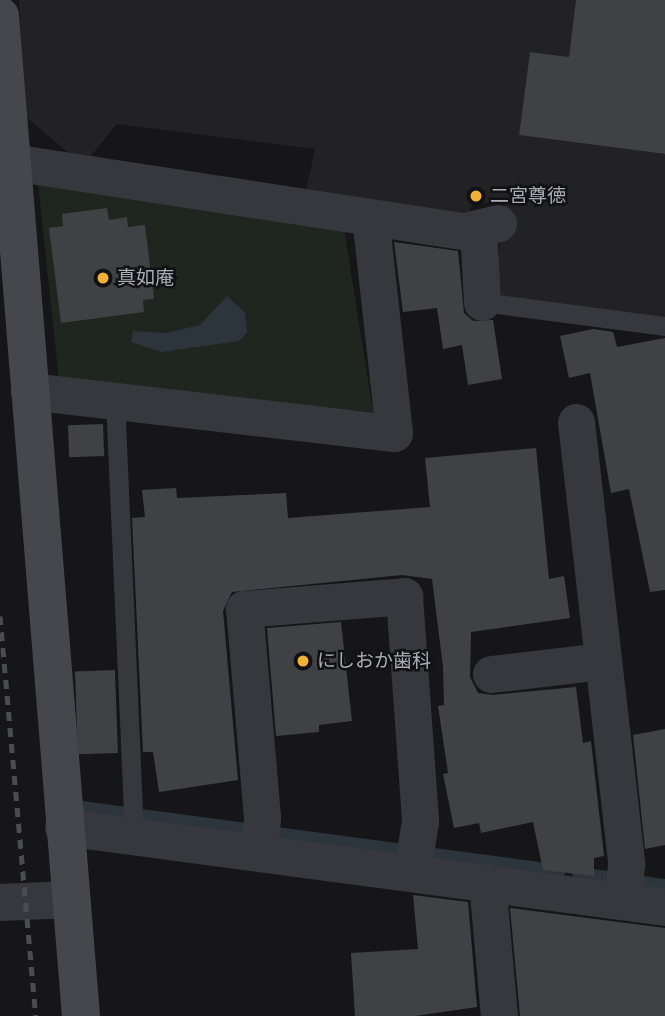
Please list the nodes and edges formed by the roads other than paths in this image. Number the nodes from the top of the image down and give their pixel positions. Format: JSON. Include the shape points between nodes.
{"nodes":[{"id":1,"x":0,"y":16,"type":"edge"},
{"id":2,"x":11,"y":162,"type":"junction"},
{"id":3,"x":370,"y":217,"type":"junction"},
{"id":4,"x":482,"y":302,"type":"joint"},
{"id":5,"x":665,"y":326,"type":"edge"},
{"id":6,"x":29,"y":391,"type":"junction"},
{"id":7,"x":115,"y":399,"type":"junction"},
{"id":8,"x":576,"y":422,"type":"dead end"},
{"id":9,"x":601,"y":661,"type":"junction"},
{"id":10,"x":491,"y":674,"type":"dead end"},
{"id":11,"x":134,"y":821,"type":"junction"},
{"id":12,"x":63,"y":827,"type":"junction"},
{"id":13,"x":260,"y":836,"type":"junction"},
{"id":14,"x":413,"y":858,"type":"junction"},
{"id":15,"x":487,"y":882,"type":"junction"},
{"id":16,"x":625,"y":885,"type":"junction"},
{"id":17,"x":69,"y":899,"type":"junction"},
{"id":18,"x":0,"y":902,"type":"edge"},
{"id":19,"x":665,"y":907,"type":"edge"},
{"id":20,"x":80,"y":1016,"type":"edge"},
{"id":21,"x":499,"y":1016,"type":"edge"}],
"edges":[{"from":1,"to":2,"type":"street"},
{"from":2,"to":3,"type":"street"},
{"from":2,"to":6,"type":"street"},
{"from":3,"to":4,"type":"street","via":[[464,231],[488,225]]},
{"from":3,"to":7,"type":"street","via":[[394,433]]},
{"from":4,"to":5,"type":"lane"},
{"from":6,"to":7,"type":"street"},
{"from":6,"to":12,"type":"street"},
{"from":7,"to":11,"type":"lane"},
{"from":8,"to":9,"type":"street"},
{"from":9,"to":10,"type":"street"},
{"from":9,"to":16,"type":"street"},
{"from":11,"to":12,"type":"street"},
{"from":11,"to":13,"type":"street"},
{"from":12,"to":17,"type":"street"},
{"from":13,"to":14,"type":"street"},
{"from":13,"to":14,"type":"street","via":[[244,608],[404,596],[420,821]]},
{"from":14,"to":15,"type":"street"},
{"from":15,"to":16,"type":"street"},
{"from":15,"to":21,"type":"street"},
{"from":16,"to":19,"type":"street"},
{"from":17,"to":18,"type":"street"},
{"from":17,"to":20,"type":"street"}]}
